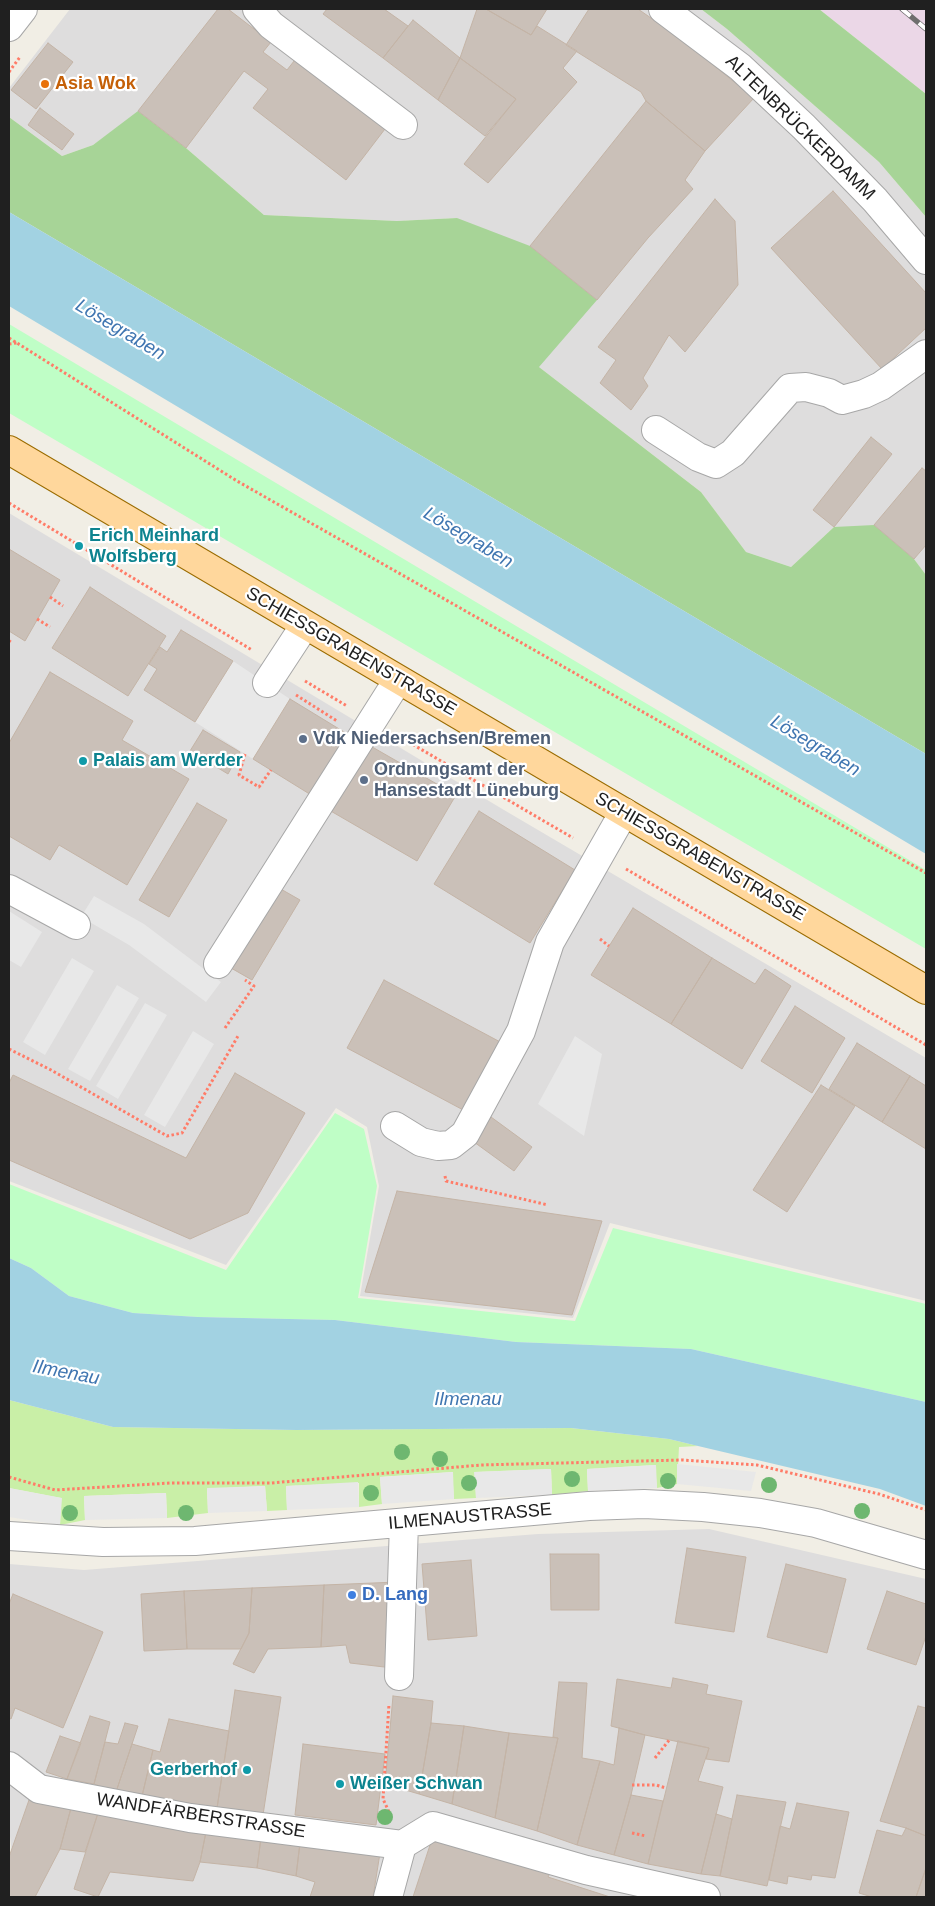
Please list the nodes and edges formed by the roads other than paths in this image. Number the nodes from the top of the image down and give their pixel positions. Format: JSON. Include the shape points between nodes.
{"nodes":[{"id":1,"x":23,"y":9,"type":"edge"},
{"id":2,"x":256,"y":9,"type":"edge"},
{"id":3,"x":664,"y":9,"type":"edge"},
{"id":4,"x":9,"y":27,"type":"edge"},
{"id":5,"x":403,"y":126,"type":"dead end"},
{"id":6,"x":926,"y":260,"type":"edge"},
{"id":7,"x":926,"y":354,"type":"edge"},
{"id":8,"x":656,"y":430,"type":"dead end"},
{"id":9,"x":9,"y":450,"type":"edge"},
{"id":10,"x":305,"y":625,"type":"junction"},
{"id":11,"x":272,"y":676,"type":"road end"},
{"id":12,"x":398,"y":680,"type":"junction"},
{"id":13,"x":624,"y":812,"type":"junction"},
{"id":14,"x":9,"y":888,"type":"edge"},
{"id":15,"x":76,"y":925,"type":"dead end"},
{"id":16,"x":218,"y":964,"type":"dead end"},
{"id":17,"x":926,"y":990,"type":"edge"},
{"id":18,"x":395,"y":1126,"type":"dead end"},
{"id":19,"x":404,"y":1523,"type":"junction"},
{"id":20,"x":10,"y":1538,"type":"edge"},
{"id":21,"x":926,"y":1555,"type":"edge"},
{"id":22,"x":399,"y":1676,"type":"road end"},
{"id":23,"x":9,"y":1766,"type":"edge"},
{"id":24,"x":402,"y":1845,"type":"junction"},
{"id":25,"x":388,"y":1897,"type":"edge"},
{"id":26,"x":706,"y":1897,"type":"edge"}],
"edges":[{"from":1,"to":4,"type":"street"},
{"from":2,"to":5,"type":"street","via":[[271,25]]},
{"from":3,"to":6,"type":"street","name":"ALTENBRÜCKERDAMM","via":[[740,67],[804,127],[875,200]]},
{"from":7,"to":8,"type":"street","via":[[864,394],[842,400],[806,387],[790,388],[733,453],[716,464],[698,457]]},
{"from":9,"to":10,"type":"main road","name":"SCHIESSGRABENSTRASSE"},
{"from":10,"to":11,"type":"street"},
{"from":10,"to":12,"type":"main road","name":"SCHIESSGRABENSTRASSE"},
{"from":12,"to":13,"type":"main road","name":"SCHIESSGRABENSTRASSE"},
{"from":12,"to":16,"type":"street"},
{"from":13,"to":17,"type":"main road","name":"SCHIESSGRABENSTRASSE"},
{"from":13,"to":18,"type":"street","via":[[550,942],[521,1031],[465,1134],[451,1145],[438,1146],[421,1142]]},
{"from":14,"to":15,"type":"street"},
{"from":19,"to":20,"type":"street","name":"ILMENAUSTRASSE","via":[[195,1541]]},
{"from":19,"to":21,"type":"street","name":"ILMENAUSTRASSE","via":[[589,1506],[703,1507],[816,1523]]},
{"from":19,"to":22,"type":"street"},
{"from":23,"to":24,"type":"street","name":"WANDFÄRBERSTRASSE","via":[[39,1789],[190,1818]]},
{"from":24,"to":25,"type":"street"},
{"from":24,"to":26,"type":"street","via":[[433,1826],[586,1870]]}]}
